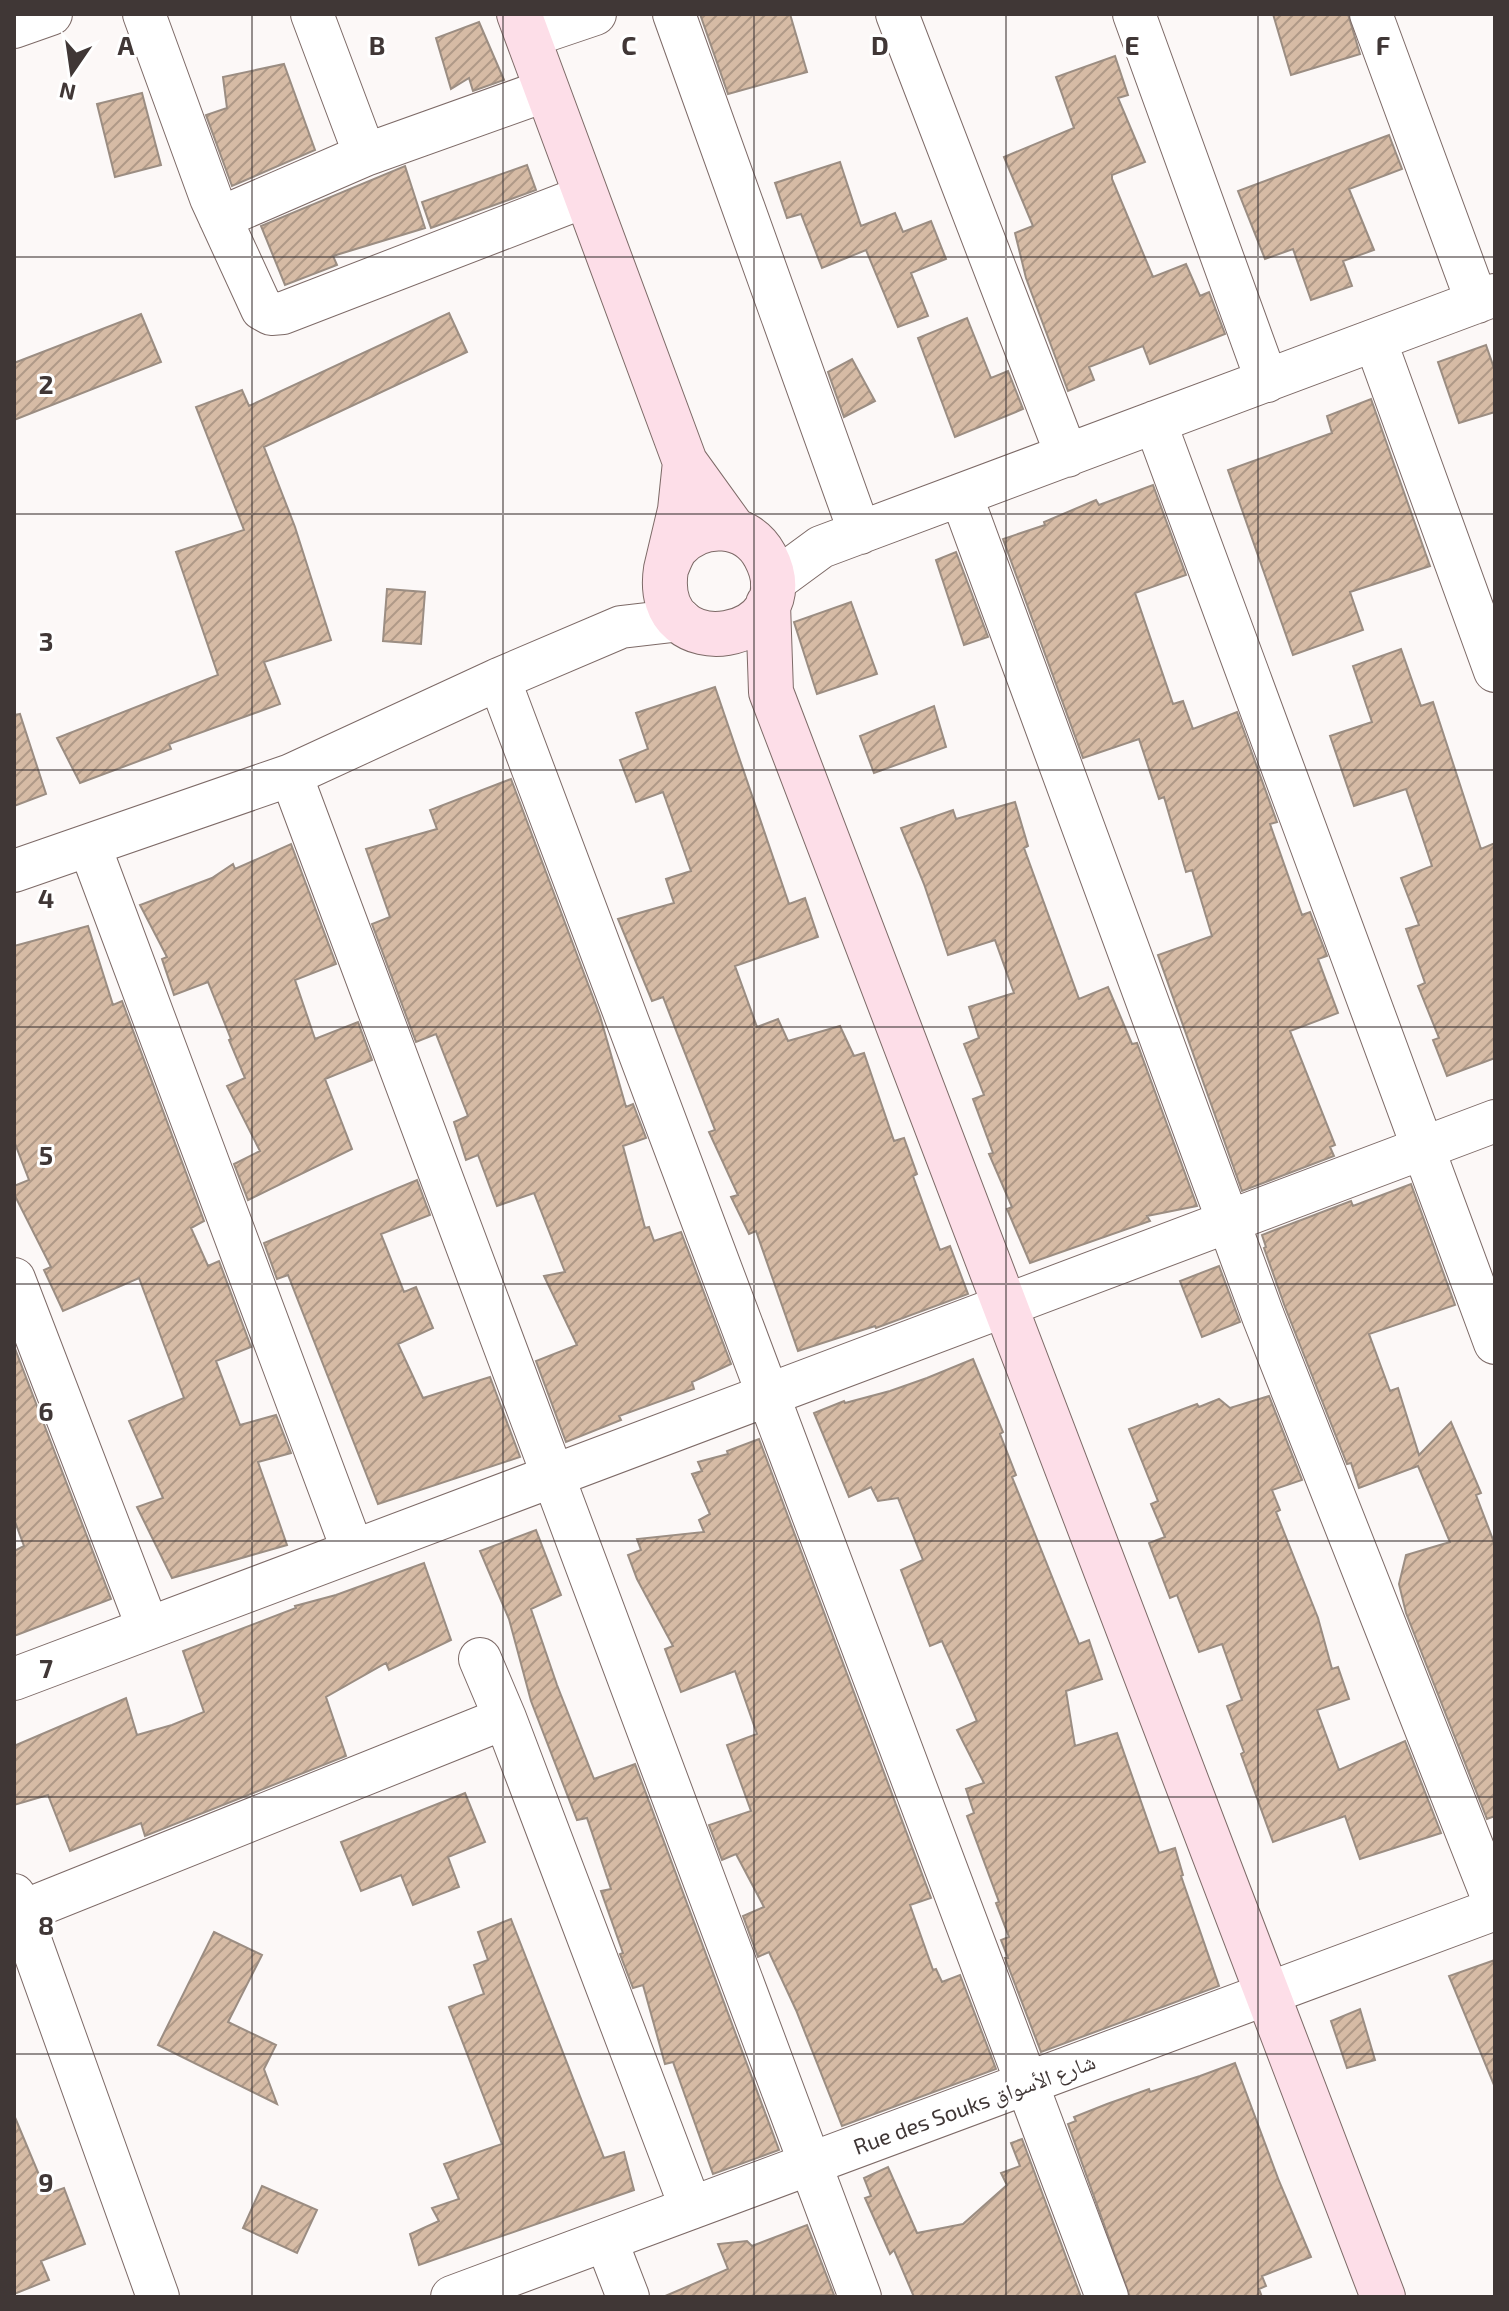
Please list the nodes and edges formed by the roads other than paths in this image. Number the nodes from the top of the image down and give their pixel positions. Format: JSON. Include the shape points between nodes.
{"nodes":[{"id":1,"x":51,"y":14,"type":"edge"},
{"id":2,"x":144,"y":14,"type":"edge"},
{"id":3,"x":312,"y":14,"type":"edge"},
{"id":4,"x":595,"y":14,"type":"edge"},
{"id":5,"x":674,"y":14,"type":"edge"},
{"id":6,"x":897,"y":14,"type":"edge"},
{"id":7,"x":1134,"y":14,"type":"edge"},
{"id":8,"x":1371,"y":14,"type":"edge"},
{"id":9,"x":523,"y":26,"type":"edge"},
{"id":10,"x":14,"y":27,"type":"edge"},
{"id":11,"x":547,"y":90,"type":"junction"},
{"id":12,"x":365,"y":155,"type":"junction"},
{"id":13,"x":586,"y":196,"type":"junction"},
{"id":14,"x":220,"y":218,"type":"junction"},
{"id":15,"x":1486,"y":299,"type":"edge"},
{"id":16,"x":1375,"y":340,"type":"junction"},
{"id":17,"x":1267,"y":381,"type":"junction"},
{"id":18,"x":1155,"y":422,"type":"junction"},
{"id":19,"x":1067,"y":456,"type":"junction"},
{"id":20,"x":685,"y":462,"type":"junction"},
{"id":21,"x":961,"y":495,"type":"junction"},
{"id":22,"x":860,"y":533,"type":"junction"},
{"id":23,"x":759,"y":566,"type":"junction"},
{"id":24,"x":680,"y":602,"type":"junction"},
{"id":25,"x":1495,"y":671,"type":"edge"},
{"id":26,"x":499,"y":679,"type":"junction"},
{"id":27,"x":771,"y":692,"type":"junction"},
{"id":28,"x":291,"y":775,"type":"junction"},
{"id":29,"x":90,"y":847,"type":"junction"},
{"id":30,"x":14,"y":871,"type":"edge"},
{"id":31,"x":1495,"y":1121,"type":"edge"},
{"id":32,"x":1423,"y":1148,"type":"junction"},
{"id":33,"x":1228,"y":1222,"type":"junction"},
{"id":34,"x":14,"y":1279,"type":"edge"},
{"id":35,"x":1005,"y":1306,"type":"junction"},
{"id":36,"x":1495,"y":1343,"type":"edge"},
{"id":37,"x":769,"y":1394,"type":"junction"},
{"id":38,"x":553,"y":1476,"type":"junction"},
{"id":39,"x":353,"y":1551,"type":"junction"},
{"id":40,"x":148,"y":1628,"type":"junction"},
{"id":41,"x":480,"y":1659,"type":"dead end"},
{"id":42,"x":14,"y":1679,"type":"edge"},
{"id":43,"x":505,"y":1718,"type":"junction"},
{"id":44,"x":17,"y":1904,"type":"edge"},
{"id":45,"x":1495,"y":1906,"type":"edge"},
{"id":46,"x":1267,"y":1994,"type":"junction"},
{"id":47,"x":1027,"y":2083,"type":"junction"},
{"id":48,"x":810,"y":2164,"type":"junction"},
{"id":49,"x":691,"y":2208,"type":"junction"},
{"id":50,"x":606,"y":2240,"type":"junction"},
{"id":51,"x":158,"y":2297,"type":"edge"},
{"id":52,"x":452,"y":2297,"type":"edge"},
{"id":53,"x":628,"y":2297,"type":"edge"},
{"id":54,"x":860,"y":2297,"type":"edge"},
{"id":55,"x":1107,"y":2297,"type":"edge"},
{"id":56,"x":1383,"y":2297,"type":"edge"}],
"edges":[{"from":1,"to":10,"type":"street"},
{"from":2,"to":14,"type":"street"},
{"from":3,"to":12,"type":"street"},
{"from":4,"to":9,"type":"street"},
{"from":5,"to":22,"type":"street"},
{"from":6,"to":19,"type":"street"},
{"from":7,"to":17,"type":"street"},
{"from":8,"to":15,"type":"street"},
{"from":9,"to":11,"type":"street"},
{"from":11,"to":12,"type":"street"},
{"from":11,"to":13,"type":"street"},
{"from":12,"to":14,"type":"street"},
{"from":13,"to":14,"type":"street","via":[[271,314],[262,309]]},
{"from":13,"to":20,"type":"street"},
{"from":15,"to":16,"type":"street"},
{"from":16,"to":17,"type":"street"},
{"from":16,"to":25,"type":"street"},
{"from":17,"to":18,"type":"street"},
{"from":18,"to":19,"type":"street"},
{"from":18,"to":32,"type":"street"},
{"from":19,"to":21,"type":"street"},
{"from":20,"to":23,"type":"street"},
{"from":20,"to":24,"type":"street"},
{"from":21,"to":22,"type":"street"},
{"from":21,"to":33,"type":"street"},
{"from":22,"to":23,"type":"street"},
{"from":23,"to":24,"type":"street","via":[[760,616],[736,633],[722,635]]},
{"from":23,"to":24,"type":"street","via":[[712,528],[692,535],[675,549]]},
{"from":23,"to":27,"type":"street"},
{"from":24,"to":26,"type":"street"},
{"from":24,"to":27,"type":"street"},
{"from":26,"to":28,"type":"street"},
{"from":26,"to":37,"type":"street"},
{"from":27,"to":35,"type":"street"},
{"from":28,"to":29,"type":"street"},
{"from":28,"to":38,"type":"street"},
{"from":29,"to":30,"type":"street"},
{"from":29,"to":39,"type":"street"},
{"from":31,"to":32,"type":"street"},
{"from":32,"to":33,"type":"street"},
{"from":32,"to":36,"type":"street"},
{"from":33,"to":35,"type":"street"},
{"from":33,"to":45,"type":"street"},
{"from":34,"to":40,"type":"street"},
{"from":35,"to":37,"type":"street"},
{"from":35,"to":46,"type":"street"},
{"from":37,"to":38,"type":"street"},
{"from":37,"to":47,"type":"street"},
{"from":38,"to":39,"type":"street"},
{"from":38,"to":48,"type":"street"},
{"from":39,"to":40,"type":"street"},
{"from":40,"to":42,"type":"street"},
{"from":41,"to":43,"type":"street"},
{"from":43,"to":44,"type":"street"},
{"from":43,"to":49,"type":"street"},
{"from":44,"to":51,"type":"street"},
{"from":45,"to":46,"type":"street","name":"Rue des Souks شارع الأسواق"},
{"from":46,"to":47,"type":"street","name":"Rue des Souks شارع الأسواق"},
{"from":46,"to":56,"type":"street"},
{"from":47,"to":48,"type":"street","name":"Rue des Souks شارع الأسواق"},
{"from":47,"to":55,"type":"street"},
{"from":48,"to":49,"type":"street","name":"Rue des Souks شارع الأسواق"},
{"from":48,"to":54,"type":"street"},
{"from":49,"to":50,"type":"street","name":"Rue des Souks شارع الأسواق"},
{"from":50,"to":52,"type":"street","name":"Rue des Souks شارع الأسواق"},
{"from":50,"to":53,"type":"street"}]}
